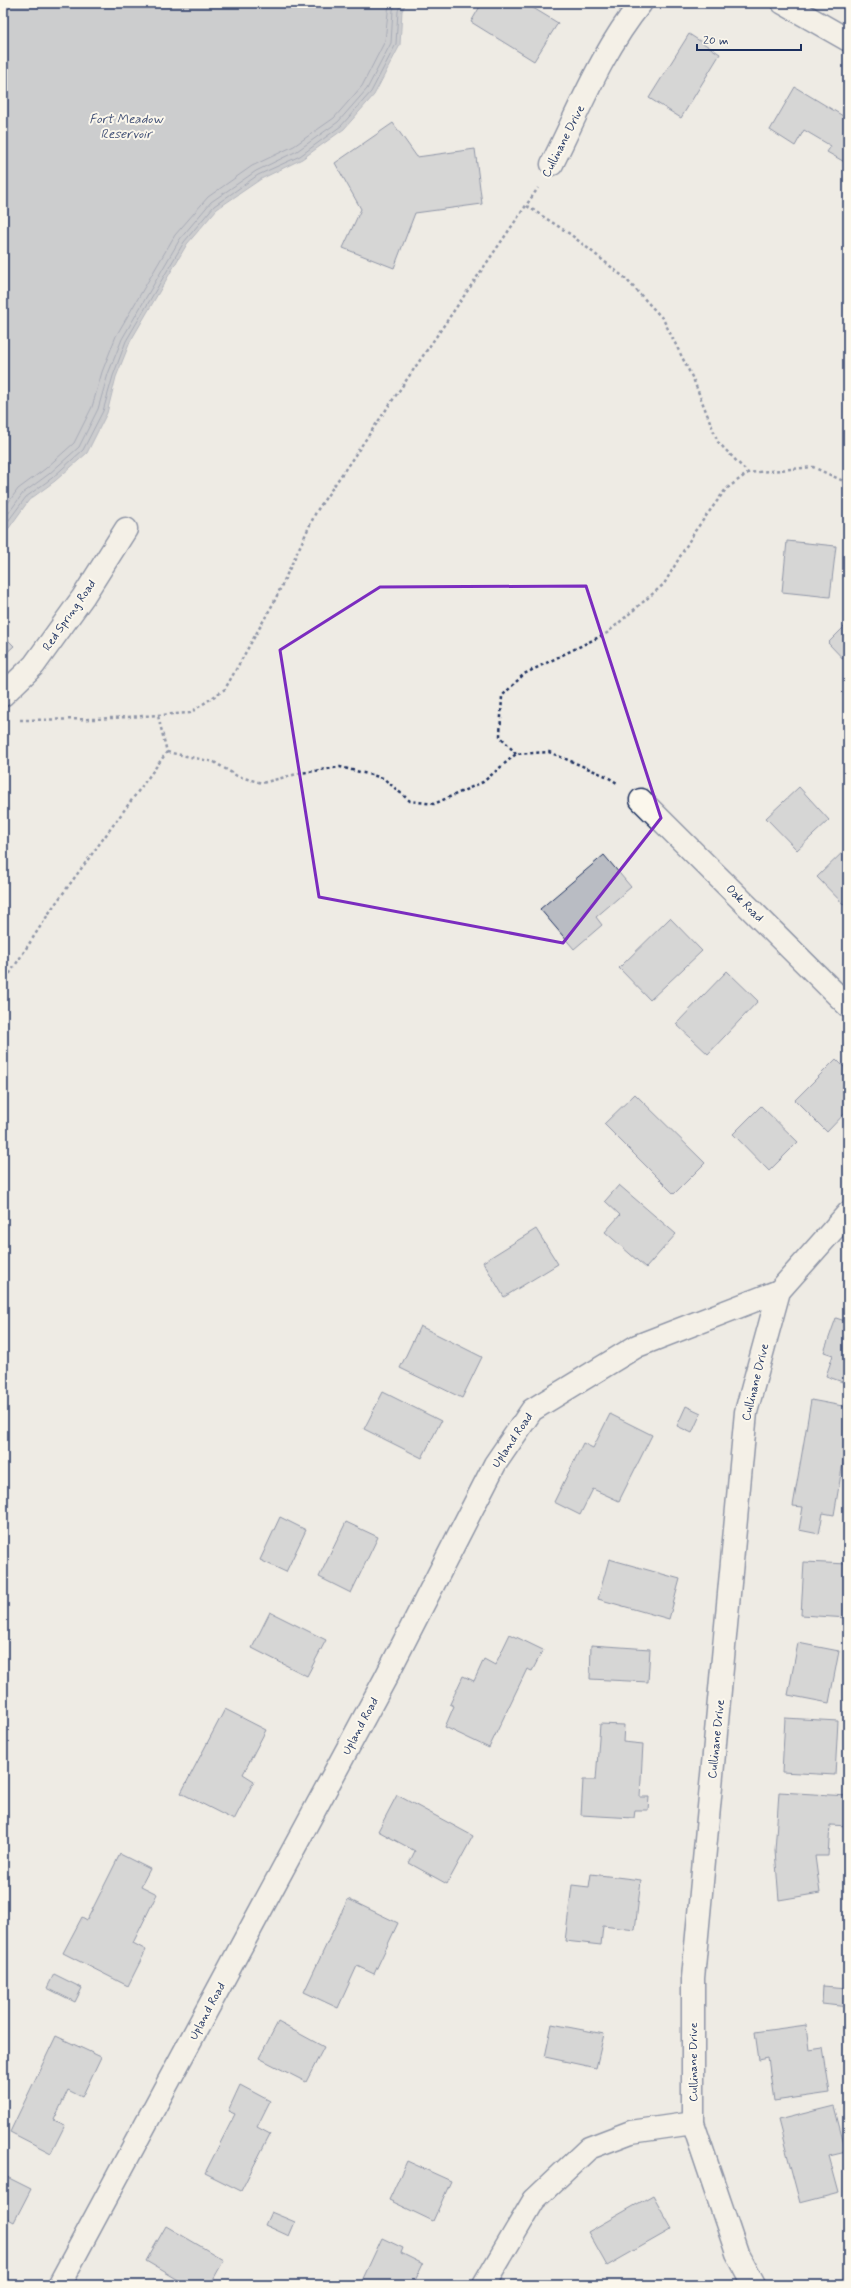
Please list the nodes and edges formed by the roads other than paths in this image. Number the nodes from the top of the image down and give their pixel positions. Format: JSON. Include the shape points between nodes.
{"nodes":[{"id":1,"x":641,"y":3,"type":"edge"},
{"id":2,"x":783,"y":3,"type":"edge"},
{"id":3,"x":848,"y":40,"type":"edge"},
{"id":4,"x":552,"y":164,"type":"road end"},
{"id":5,"x":126,"y":529,"type":"dead end"},
{"id":6,"x":3,"y":695,"type":"edge"},
{"id":7,"x":641,"y":800,"type":"road end"},
{"id":8,"x":848,"y":1006,"type":"edge"},
{"id":9,"x":848,"y":1213,"type":"edge"},
{"id":10,"x":779,"y":1291,"type":"junction"},
{"id":11,"x":693,"y":2123,"type":"junction"},
{"id":12,"x":59,"y":2285,"type":"edge"},
{"id":13,"x":484,"y":2285,"type":"edge"},
{"id":14,"x":754,"y":2285,"type":"edge"}],
"edges":[{"from":1,"to":4,"type":"street","name":"Cullinane Drive","via":[[604,56]]},
{"from":2,"to":3,"type":"street"},
{"from":5,"to":6,"type":"street","name":"Red Spring Road","via":[[83,597],[34,665]]},
{"from":7,"to":8,"type":"street","name":"Oak Road"},
{"from":9,"to":10,"type":"street","name":"Cullinane Drive"},
{"from":10,"to":11,"type":"street","name":"Cullinane Drive","via":[[746,1412],[693,1978]]},
{"from":10,"to":12,"type":"street","name":"Upland Road","via":[[637,1346],[532,1410],[495,1464],[385,1679]]},
{"from":11,"to":13,"type":"street","via":[[631,2132],[588,2148],[534,2200]]},
{"from":11,"to":14,"type":"street","name":"Cullinane Drive","via":[[737,2254]]}]}
